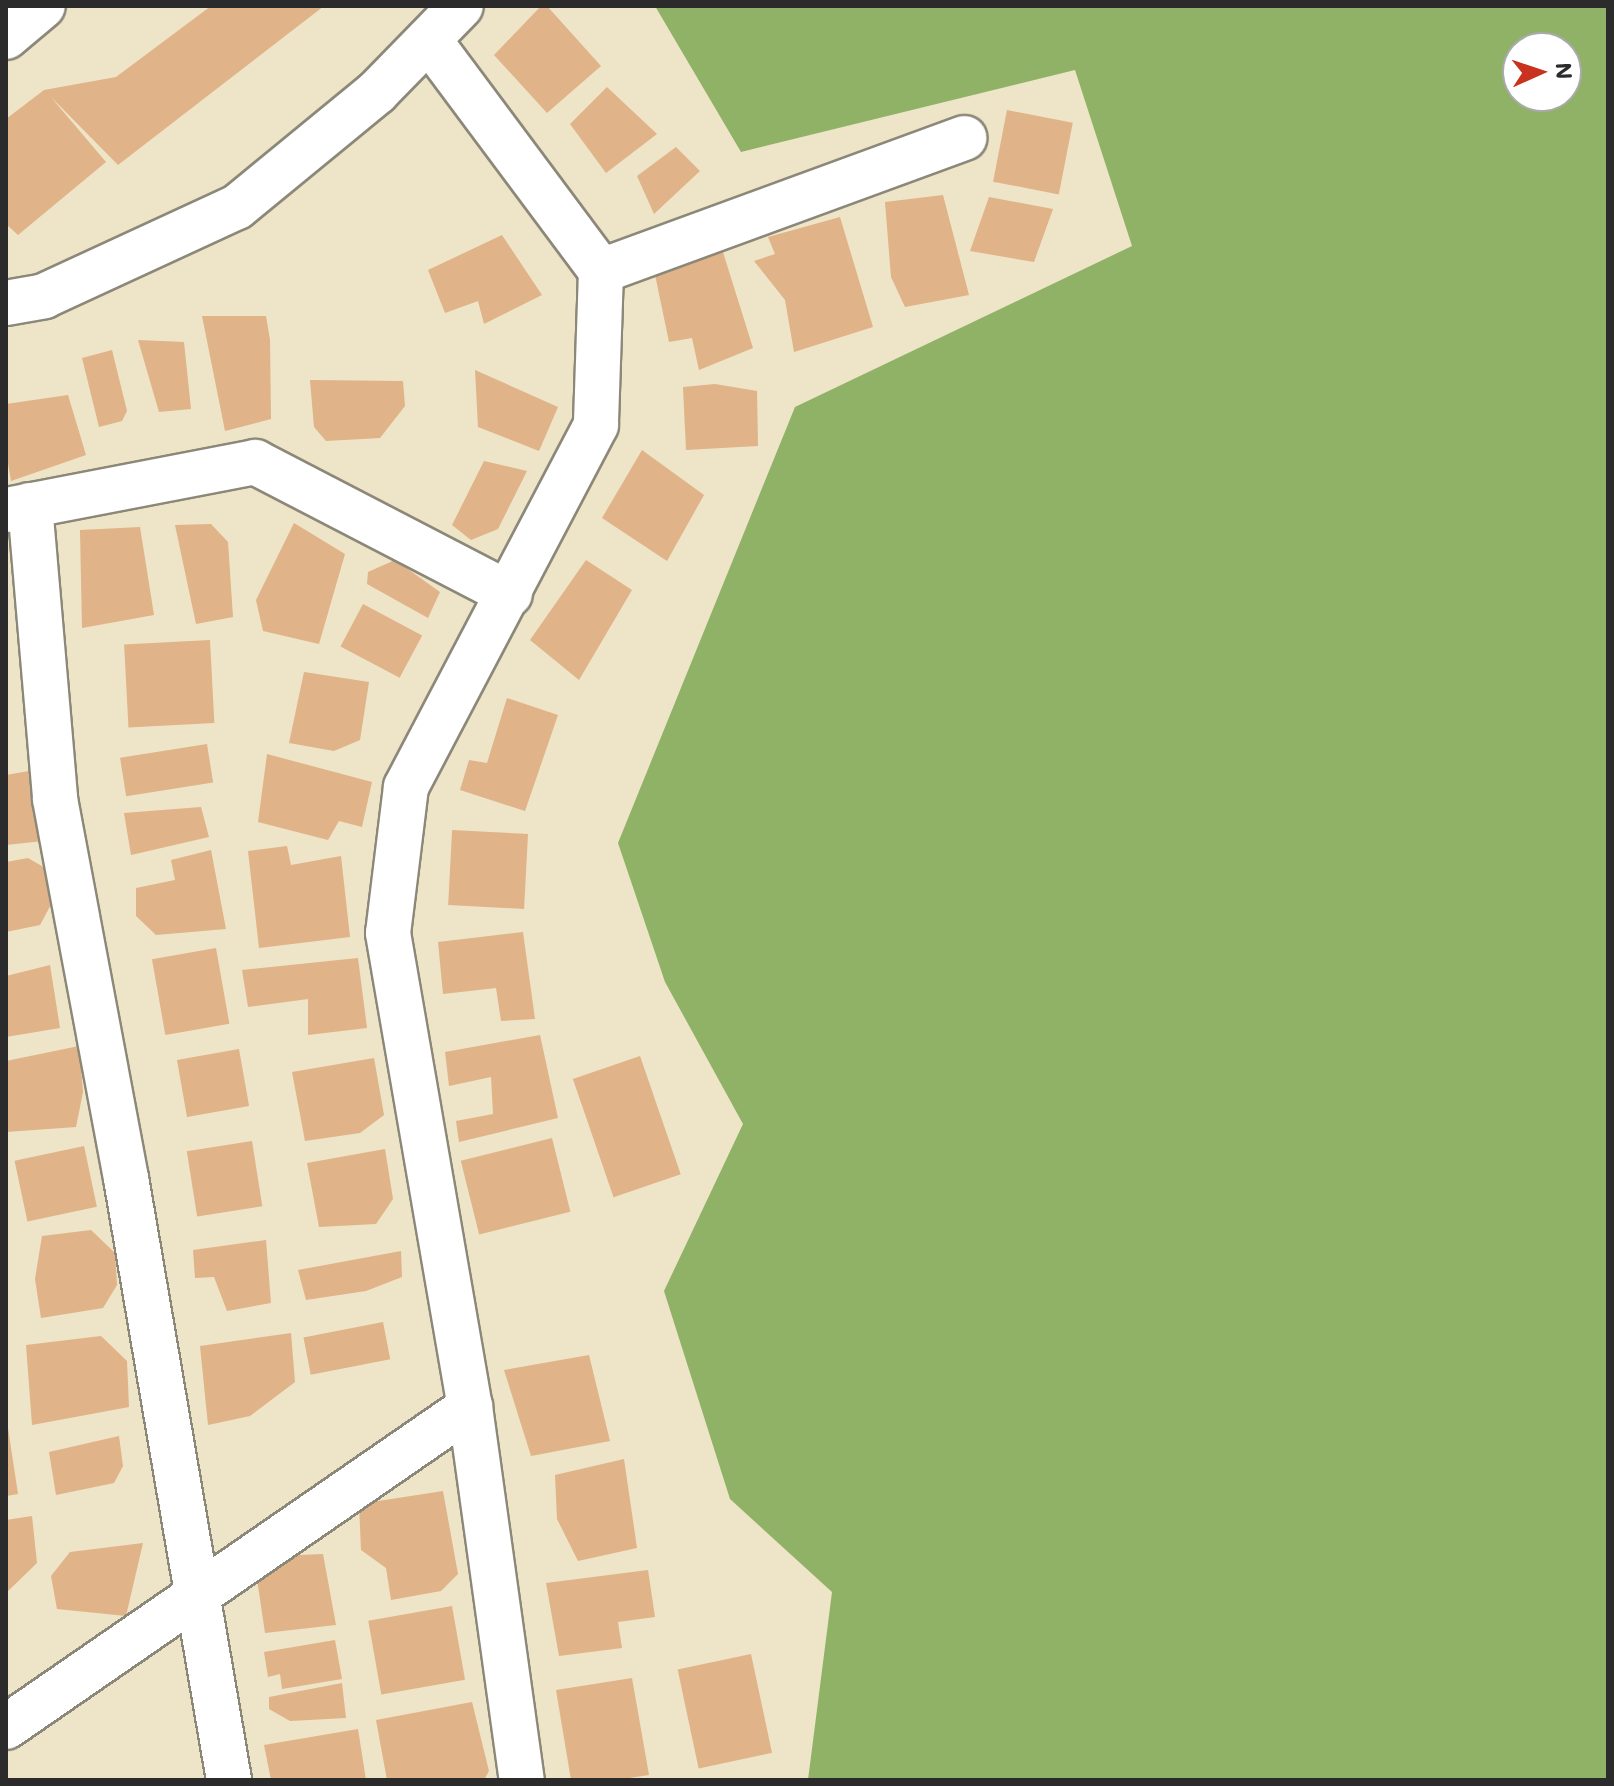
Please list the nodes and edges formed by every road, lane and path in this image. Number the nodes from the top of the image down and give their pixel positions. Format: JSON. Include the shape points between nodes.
{"nodes":[{"id":1,"x":43,"y":6,"type":"edge"},
{"id":2,"x":461,"y":6,"type":"edge"},
{"id":3,"x":6,"y":37,"type":"edge"},
{"id":4,"x":429,"y":40,"type":"junction"},
{"id":5,"x":964,"y":138,"type":"dead end"},
{"id":6,"x":601,"y":271,"type":"junction"},
{"id":7,"x":6,"y":303,"type":"edge"},
{"id":8,"x":18,"y":508,"type":"edge"},
{"id":9,"x":510,"y":594,"type":"junction"},
{"id":10,"x":470,"y":1407,"type":"junction"},
{"id":11,"x":196,"y":1596,"type":"junction"},
{"id":12,"x":6,"y":1727,"type":"edge"},
{"id":13,"x":229,"y":1780,"type":"edge"},
{"id":14,"x":522,"y":1780,"type":"edge"}],
"edges":[{"from":1,"to":3,"type":"street"},
{"from":2,"to":4,"type":"street"},
{"from":4,"to":6,"type":"street"},
{"from":4,"to":7,"type":"street","via":[[377,92],[237,207],[44,296]]},
{"from":5,"to":6,"type":"street"},
{"from":6,"to":9,"type":"street","via":[[596,425]]},
{"from":8,"to":9,"type":"street","via":[[255,462]]},
{"from":8,"to":11,"type":"street","via":[[55,799]]},
{"from":9,"to":10,"type":"street","via":[[406,787],[388,933]]},
{"from":10,"to":11,"type":"street"},
{"from":10,"to":14,"type":"street"},
{"from":11,"to":12,"type":"street"},
{"from":11,"to":13,"type":"street"}]}
